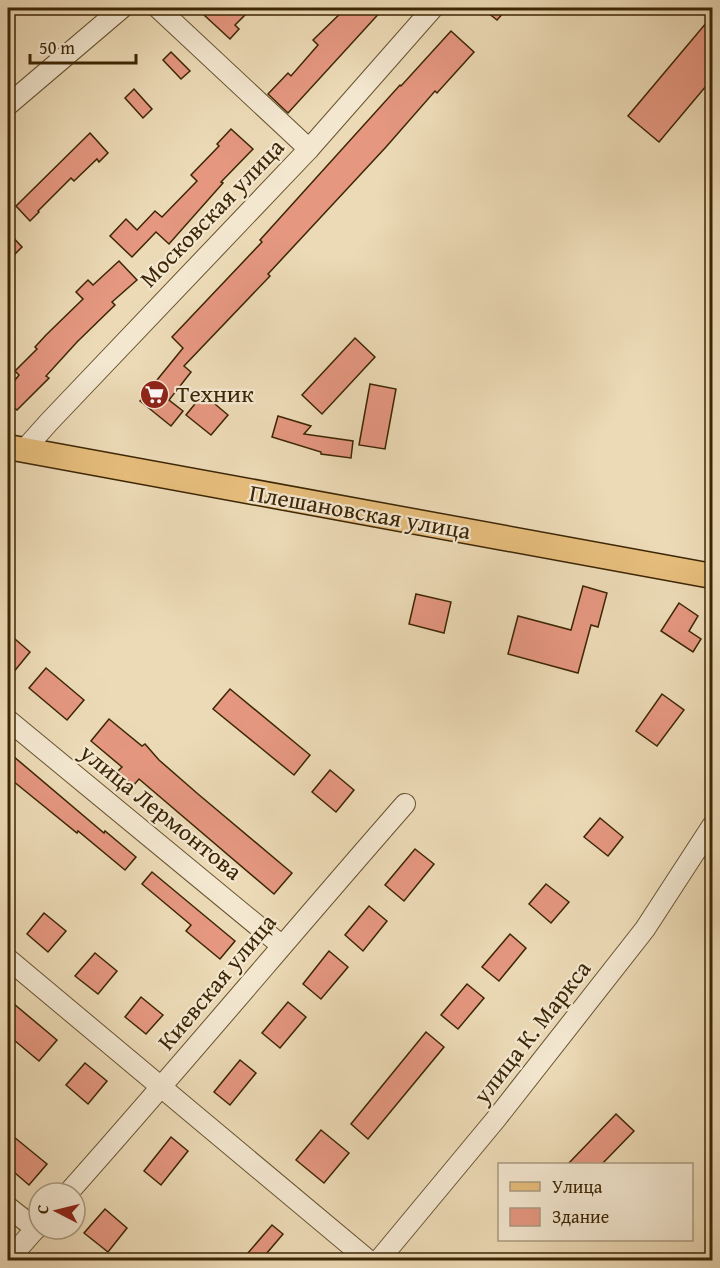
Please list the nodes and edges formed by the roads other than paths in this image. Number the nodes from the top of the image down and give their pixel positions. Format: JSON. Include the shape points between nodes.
{"nodes":[{"id":1,"x":122,"y":8,"type":"edge"},
{"id":2,"x":158,"y":8,"type":"edge"},
{"id":3,"x":433,"y":8,"type":"edge"},
{"id":4,"x":8,"y":105,"type":"edge"},
{"id":5,"x":309,"y":149,"type":"junction"},
{"id":6,"x":16,"y":449,"type":"edge"},
{"id":7,"x":712,"y":576,"type":"edge"},
{"id":8,"x":8,"y":720,"type":"edge"},
{"id":9,"x":405,"y":804,"type":"dead end"},
{"id":10,"x":712,"y":826,"type":"edge"},
{"id":11,"x":281,"y":945,"type":"junction"},
{"id":12,"x":8,"y":960,"type":"edge"},
{"id":13,"x":161,"y":1089,"type":"junction"},
{"id":14,"x":79,"y":1181,"type":"edge"},
{"id":15,"x":8,"y":1207,"type":"edge"},
{"id":16,"x":27,"y":1220,"type":"edge"},
{"id":17,"x":27,"y":1238,"type":"edge"},
{"id":18,"x":8,"y":1260,"type":"edge"},
{"id":19,"x":368,"y":1260,"type":"edge"},
{"id":20,"x":380,"y":1260,"type":"edge"}],
"edges":[{"from":1,"to":4,"type":"street"},
{"from":2,"to":5,"type":"street"},
{"from":3,"to":5,"type":"street","name":"Московская улица"},
{"from":5,"to":6,"type":"street","name":"Московская улица","via":[[49,422]]},
{"from":6,"to":7,"type":"main road","name":"Плешановская улица"},
{"from":8,"to":11,"type":"street","name":"улица Лермонтова"},
{"from":9,"to":11,"type":"street","name":"Киевская улица"},
{"from":10,"to":20,"type":"street","name":"улица К. Маркса","via":[[645,929]]},
{"from":11,"to":13,"type":"street","name":"Киевская улица"},
{"from":12,"to":13,"type":"street"},
{"from":13,"to":14,"type":"street","name":"Киевская улица"},
{"from":13,"to":19,"type":"street"},
{"from":15,"to":16,"type":"street"},
{"from":17,"to":18,"type":"street"}]}
